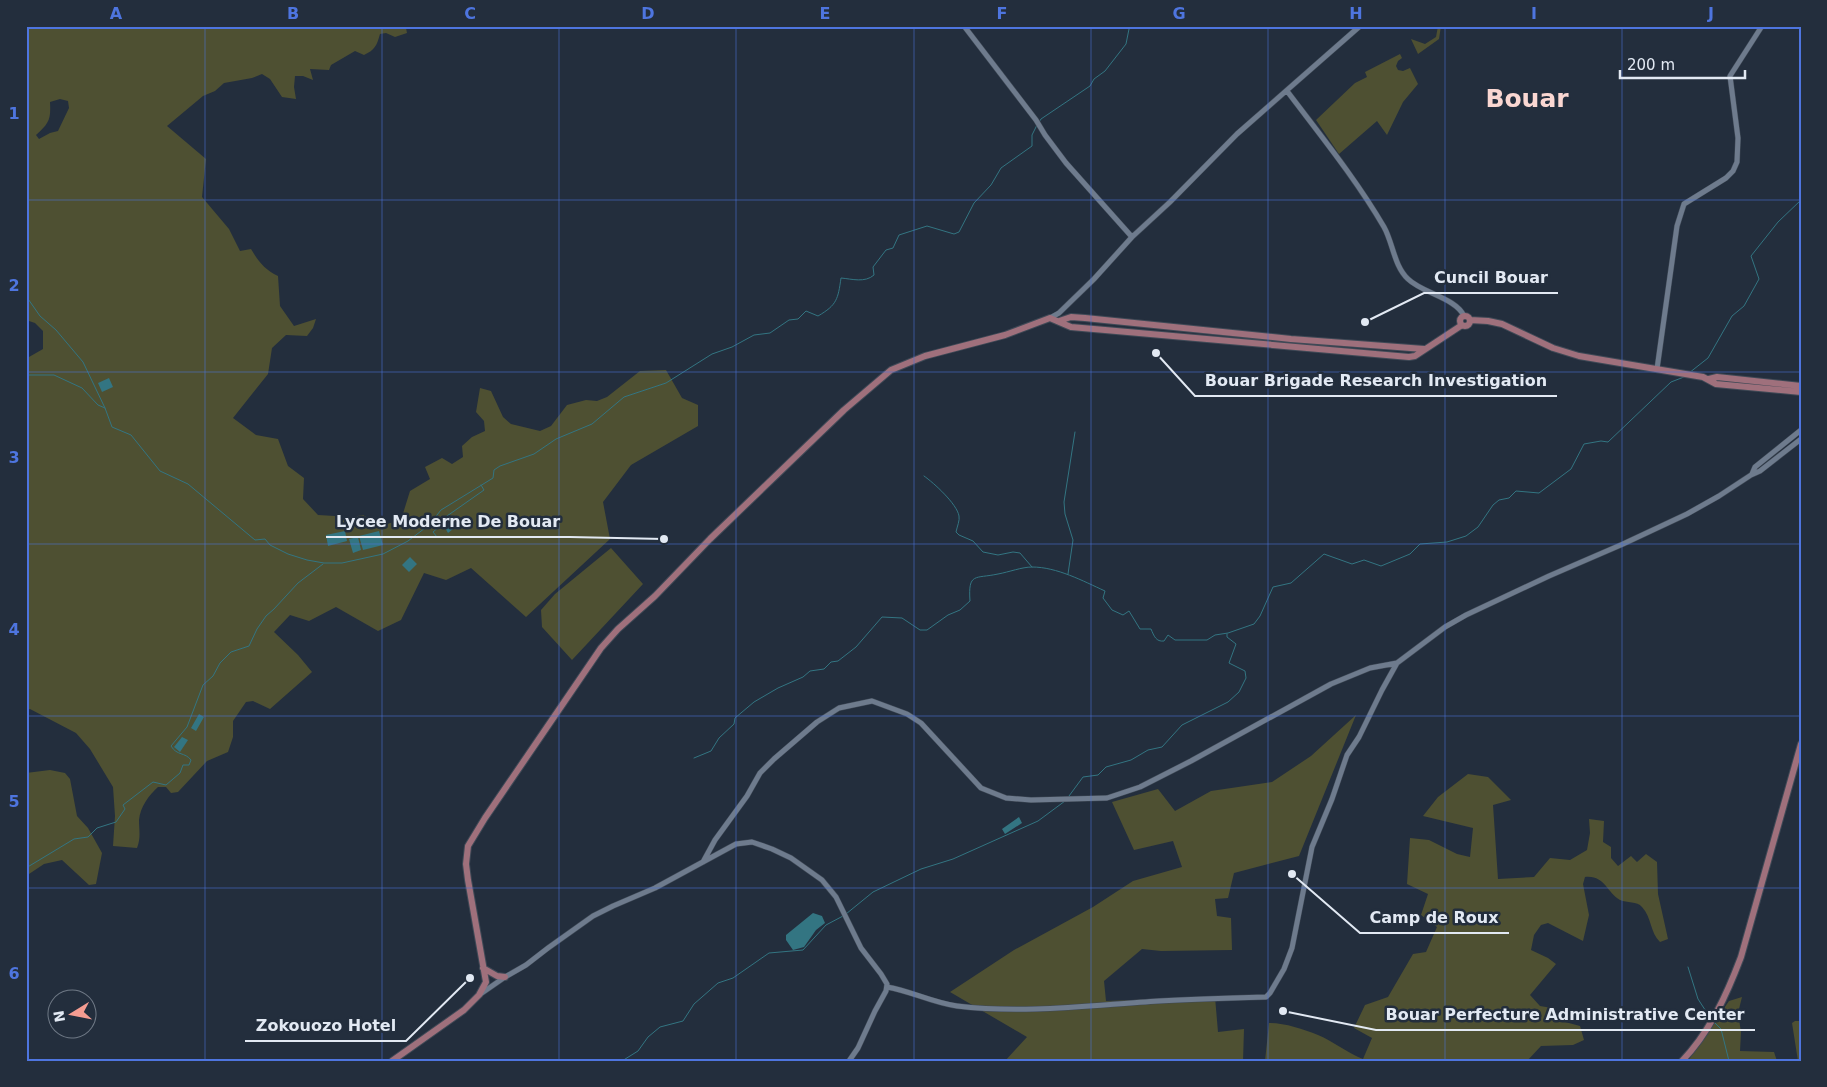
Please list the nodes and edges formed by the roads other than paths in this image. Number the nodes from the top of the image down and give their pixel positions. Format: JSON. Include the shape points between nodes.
{"nodes":[{"id":1,"x":964,"y":26,"type":"edge"},
{"id":2,"x":1360,"y":26,"type":"edge"},
{"id":3,"x":1762,"y":26,"type":"edge"},
{"id":4,"x":1287,"y":91,"type":"junction"},
{"id":5,"x":1132,"y":237,"type":"junction"},
{"id":6,"x":1464,"y":316,"type":"junction"},
{"id":7,"x":1050,"y":318,"type":"junction"},
{"id":8,"x":1470,"y":320,"type":"junction"},
{"id":9,"x":1059,"y":321,"type":"junction"},
{"id":10,"x":1125,"y":323,"type":"junction"},
{"id":11,"x":1462,"y":325,"type":"junction"},
{"id":12,"x":1124,"y":332,"type":"junction"},
{"id":13,"x":1355,"y":344,"type":"junction"},
{"id":14,"x":1424,"y":349,"type":"junction"},
{"id":15,"x":1354,"y":352,"type":"junction"},
{"id":16,"x":1657,"y":369,"type":"junction"},
{"id":17,"x":1708,"y":379,"type":"junction"},
{"id":18,"x":1801,"y":386,"type":"edge"},
{"id":19,"x":1801,"y":392,"type":"edge"},
{"id":20,"x":1801,"y":430,"type":"edge"},
{"id":21,"x":1801,"y":439,"type":"edge"},
{"id":22,"x":1751,"y":475,"type":"junction"},
{"id":23,"x":1397,"y":663,"type":"junction"},
{"id":24,"x":1801,"y":744,"type":"edge"},
{"id":25,"x":703,"y":862,"type":"junction"},
{"id":26,"x":483,"y":968,"type":"junction"},
{"id":27,"x":505,"y":977,"type":"junction"},
{"id":28,"x":887,"y":987,"type":"junction"},
{"id":29,"x":479,"y":995,"type":"junction"},
{"id":30,"x":392,"y":1061,"type":"edge"},
{"id":31,"x":849,"y":1061,"type":"edge"},
{"id":32,"x":1682,"y":1061,"type":"edge"}],
"edges":[{"from":1,"to":5,"type":"street","via":[[1066,163]]},
{"from":2,"to":4,"type":"street"},
{"from":3,"to":16,"type":"street","via":[[1730,76],[1738,138],[1737,162],[1726,178],[1684,204],[1677,226]]},
{"from":4,"to":5,"type":"street","via":[[1237,134]]},
{"from":4,"to":6,"type":"street","via":[[1386,230],[1406,277],[1458,307]]},
{"from":5,"to":7,"type":"street","via":[[1094,279]]},
{"from":6,"to":8,"type":"main road"},
{"from":6,"to":11,"type":"main road","via":[[1460,321]]},
{"from":7,"to":9,"type":"main road"},
{"from":7,"to":26,"type":"main road","via":[[925,356],[891,370],[844,410],[601,648],[468,846],[466,864]]},
{"from":8,"to":11,"type":"main road","via":[[1466,326]]},
{"from":8,"to":16,"type":"main road","via":[[1502,324],[1553,348],[1579,356]]},
{"from":9,"to":10,"type":"main road","via":[[1071,317]]},
{"from":9,"to":12,"type":"main road","via":[[1071,327]]},
{"from":10,"to":12,"type":"main road"},
{"from":10,"to":13,"type":"main road"},
{"from":11,"to":14,"type":"main road"},
{"from":12,"to":15,"type":"main road"},
{"from":13,"to":14,"type":"main road"},
{"from":13,"to":15,"type":"main road"},
{"from":14,"to":15,"type":"main road","via":[[1409,357]]},
{"from":16,"to":17,"type":"main road"},
{"from":17,"to":18,"type":"main road","via":[[1717,377]]},
{"from":17,"to":19,"type":"main road","via":[[1716,384]]},
{"from":20,"to":22,"type":"street","via":[[1755,467]]},
{"from":21,"to":22,"type":"street"},
{"from":22,"to":23,"type":"street","via":[[1688,514],[1466,615]]},
{"from":23,"to":25,"type":"street","via":[[1370,668],[1331,684],[1140,787],[1095,799],[1006,798],[981,788],[921,723],[907,714],[872,701],[839,708],[817,722],[760,773]]},
{"from":23,"to":28,"type":"street","via":[[1360,737],[1347,755],[1312,847],[1292,948],[1284,969],[1266,997],[1021,1010],[956,1006]]},
{"from":24,"to":32,"type":"main road","via":[[1742,957],[1709,1026]]},
{"from":25,"to":27,"type":"street","via":[[593,916]]},
{"from":25,"to":28,"type":"street","via":[[736,844],[752,842],[792,858],[822,880],[836,897],[854,936],[882,974]]},
{"from":26,"to":27,"type":"main road"},
{"from":26,"to":29,"type":"main road","via":[[486,982]]},
{"from":27,"to":29,"type":"street"},
{"from":28,"to":31,"type":"street"},
{"from":29,"to":30,"type":"main road","via":[[464,1010]]}]}
